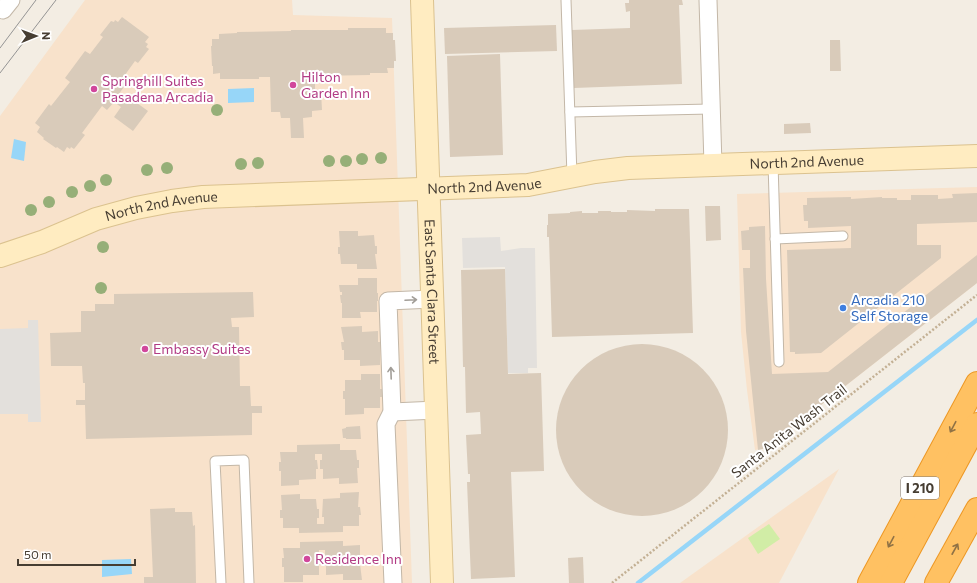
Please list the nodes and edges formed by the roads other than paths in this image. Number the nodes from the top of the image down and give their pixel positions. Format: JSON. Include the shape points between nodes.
{"nodes":[{"id":1,"x":422,"y":0,"type":"edge"},
{"id":2,"x":566,"y":0,"type":"edge"},
{"id":3,"x":708,"y":0,"type":"edge"},
{"id":4,"x":712,"y":109,"type":"junction"},
{"id":5,"x":570,"y":112,"type":"junction"},
{"id":6,"x":977,"y":156,"type":"edge"},
{"id":7,"x":772,"y":163,"type":"junction"},
{"id":8,"x":713,"y":165,"type":"junction"},
{"id":9,"x":572,"y":177,"type":"junction"},
{"id":10,"x":429,"y":189,"type":"junction"},
{"id":11,"x":843,"y":236,"type":"dead end"},
{"id":12,"x":775,"y":239,"type":"junction"},
{"id":13,"x":0,"y":256,"type":"edge"},
{"id":14,"x":433,"y":299,"type":"junction"},
{"id":15,"x":779,"y":362,"type":"dead end"},
{"id":16,"x":974,"y":388,"type":"edge"},
{"id":17,"x":437,"y":410,"type":"junction"},
{"id":18,"x":392,"y":412,"type":"junction"},
{"id":19,"x":977,"y":424,"type":"edge"},
{"id":20,"x":977,"y":455,"type":"edge"},
{"id":21,"x":977,"y":509,"type":"edge"},
{"id":22,"x":221,"y":583,"type":"edge"},
{"id":23,"x":249,"y":583,"type":"edge"},
{"id":24,"x":393,"y":583,"type":"edge"},
{"id":25,"x":442,"y":583,"type":"edge"},
{"id":26,"x":869,"y":583,"type":"edge"},
{"id":27,"x":891,"y":583,"type":"edge"},
{"id":28,"x":907,"y":583,"type":"edge"},
{"id":29,"x":936,"y":583,"type":"edge"}],
"edges":[{"from":1,"to":10,"type":"street","name":"East Santa Clara Street"},
{"from":2,"to":5,"type":"lane"},
{"from":3,"to":4,"type":"street"},
{"from":4,"to":5,"type":"lane"},
{"from":4,"to":8,"type":"street"},
{"from":5,"to":9,"type":"lane"},
{"from":6,"to":7,"type":"street","name":"North 2nd Avenue"},
{"from":7,"to":8,"type":"street","name":"North 2nd Avenue"},
{"from":7,"to":12,"type":"lane"},
{"from":8,"to":9,"type":"street","name":"North 2nd Avenue","via":[[628,168]]},
{"from":9,"to":10,"type":"street","name":"North 2nd Avenue","via":[[528,185]]},
{"from":10,"to":13,"type":"street","name":"North 2nd Avenue","via":[[218,196],[172,201],[96,219],[42,242]]},
{"from":10,"to":14,"type":"street","name":"East Santa Clara Street"},
{"from":11,"to":12,"type":"lane"},
{"from":12,"to":15,"type":"lane"},
{"from":14,"to":17,"type":"street","name":"East Santa Clara Street"},
{"from":18,"to":14,"type":"street","one_way":true,"via":[[388,301]]},
{"from":16,"to":26,"type":"highway","number":"I 210","one_way":true},
{"from":17,"to":18,"type":"street"},
{"from":17,"to":25,"type":"street","name":"East Santa Clara Street"},
{"from":18,"to":24,"type":"street","via":[[386,424]]},
{"from":19,"to":27,"type":"highway"},
{"from":20,"to":28,"type":"highway"},
{"from":29,"to":21,"type":"highway","one_way":true},
{"from":22,"to":23,"type":"lane","via":[[215,461],[244,460]]}]}
